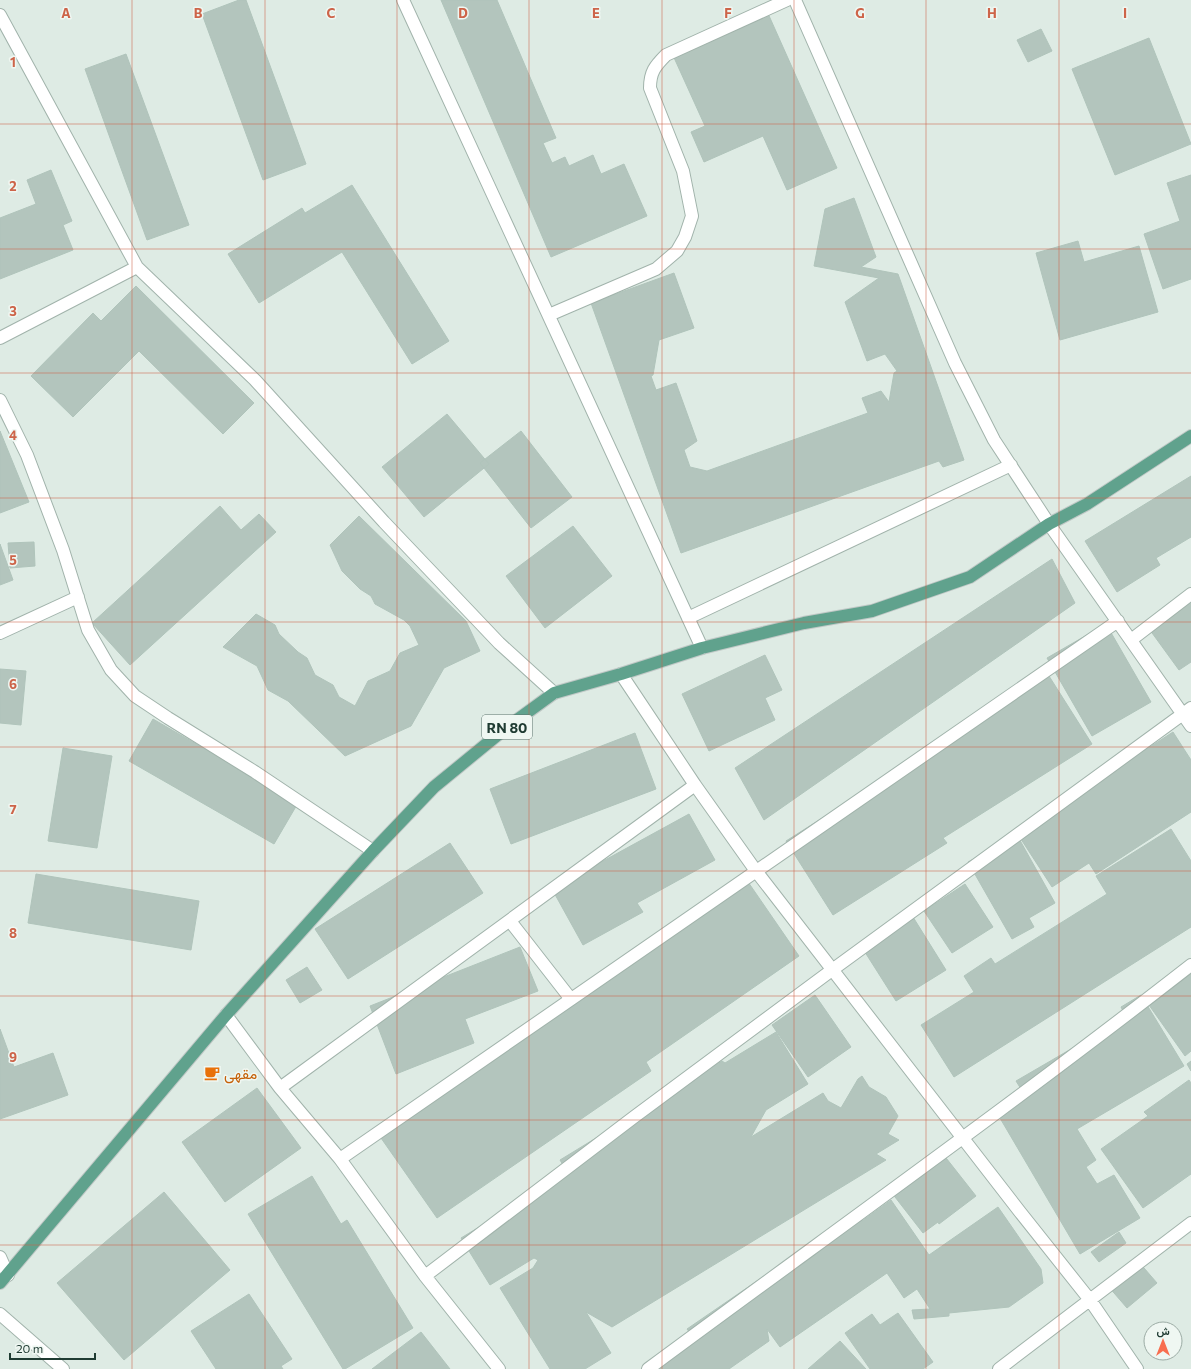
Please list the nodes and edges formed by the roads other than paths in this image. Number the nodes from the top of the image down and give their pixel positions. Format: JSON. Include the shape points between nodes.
{"nodes":[{"id":1,"x":403,"y":0,"type":"edge"},
{"id":2,"x":787,"y":0,"type":"edge"},
{"id":3,"x":795,"y":0,"type":"edge"},
{"id":4,"x":0,"y":15,"type":"edge"},
{"id":5,"x":136,"y":267,"type":"junction"},
{"id":6,"x":549,"y":315,"type":"junction"},
{"id":7,"x":0,"y":338,"type":"edge"},
{"id":8,"x":0,"y":400,"type":"edge"},
{"id":9,"x":1191,"y":436,"type":"edge"},
{"id":10,"x":1011,"y":465,"type":"junction"},
{"id":11,"x":1049,"y":524,"type":"junction"},
{"id":12,"x":1191,"y":594,"type":"edge"},
{"id":13,"x":78,"y":596,"type":"junction"},
{"id":14,"x":688,"y":618,"type":"junction"},
{"id":15,"x":1118,"y":620,"type":"junction"},
{"id":16,"x":0,"y":633,"type":"edge"},
{"id":17,"x":1131,"y":640,"type":"junction"},
{"id":18,"x":702,"y":648,"type":"junction"},
{"id":19,"x":621,"y":674,"type":"junction"},
{"id":20,"x":554,"y":693,"type":"junction"},
{"id":21,"x":1187,"y":711,"type":"edge"},
{"id":22,"x":1191,"y":726,"type":"edge"},
{"id":23,"x":695,"y":785,"type":"junction"},
{"id":24,"x":373,"y":850,"type":"junction"},
{"id":25,"x":756,"y":871,"type":"junction"},
{"id":26,"x":510,"y":921,"type":"junction"},
{"id":27,"x":1191,"y":965,"type":"edge"},
{"id":28,"x":832,"y":970,"type":"junction"},
{"id":29,"x":570,"y":998,"type":"junction"},
{"id":30,"x":226,"y":1015,"type":"junction"},
{"id":31,"x":280,"y":1088,"type":"junction"},
{"id":32,"x":963,"y":1137,"type":"junction"},
{"id":33,"x":340,"y":1158,"type":"junction"},
{"id":34,"x":1191,"y":1222,"type":"edge"},
{"id":35,"x":0,"y":1257,"type":"edge"},
{"id":36,"x":425,"y":1276,"type":"junction"},
{"id":37,"x":4,"y":1279,"type":"edge"},
{"id":38,"x":1090,"y":1300,"type":"junction"},
{"id":39,"x":0,"y":1314,"type":"edge"},
{"id":40,"x":63,"y":1369,"type":"edge"},
{"id":41,"x":499,"y":1369,"type":"edge"},
{"id":42,"x":648,"y":1369,"type":"edge"},
{"id":43,"x":999,"y":1369,"type":"edge"},
{"id":44,"x":1137,"y":1369,"type":"edge"}],
"edges":[{"from":1,"to":6,"type":"street"},
{"from":2,"to":6,"type":"street","via":[[666,55],[655,66],[650,78],[650,88],[683,171],[692,216],[685,237],[677,251],[656,269]]},
{"from":3,"to":10,"type":"street","via":[[955,363],[994,440]]},
{"from":4,"to":5,"type":"street"},
{"from":5,"to":7,"type":"street"},
{"from":5,"to":20,"type":"street","via":[[255,380],[499,643]]},
{"from":6,"to":14,"type":"street"},
{"from":8,"to":13,"type":"street","via":[[27,454]]},
{"from":9,"to":11,"type":"main road","number":"RN 80","via":[[1087,504]]},
{"from":10,"to":11,"type":"street"},
{"from":10,"to":14,"type":"street"},
{"from":11,"to":15,"type":"street"},
{"from":11,"to":18,"type":"main road","number":"RN 80","via":[[970,577],[872,611],[804,623]]},
{"from":12,"to":17,"type":"street"},
{"from":13,"to":16,"type":"street"},
{"from":13,"to":24,"type":"street","via":[[88,630],[111,670],[135,696]]},
{"from":14,"to":18,"type":"street"},
{"from":15,"to":17,"type":"street"},
{"from":15,"to":25,"type":"street"},
{"from":17,"to":21,"type":"street"},
{"from":18,"to":19,"type":"main road","number":"RN 80"},
{"from":19,"to":20,"type":"main road","number":"RN 80"},
{"from":19,"to":23,"type":"street"},
{"from":20,"to":24,"type":"main road","number":"RN 80","via":[[506,728],[434,788]]},
{"from":21,"to":22,"type":"street"},
{"from":21,"to":28,"type":"street"},
{"from":23,"to":25,"type":"street"},
{"from":23,"to":26,"type":"street"},
{"from":24,"to":30,"type":"main road","number":"RN 80"},
{"from":25,"to":28,"type":"street"},
{"from":25,"to":29,"type":"street"},
{"from":26,"to":29,"type":"street"},
{"from":26,"to":31,"type":"street"},
{"from":27,"to":32,"type":"street"},
{"from":28,"to":32,"type":"street"},
{"from":28,"to":36,"type":"street"},
{"from":29,"to":33,"type":"street"},
{"from":30,"to":31,"type":"street"},
{"from":30,"to":37,"type":"main road","number":"RN 80"},
{"from":31,"to":33,"type":"street"},
{"from":32,"to":38,"type":"street"},
{"from":32,"to":42,"type":"street"},
{"from":33,"to":36,"type":"street"},
{"from":34,"to":38,"type":"street"},
{"from":35,"to":37,"type":"street"},
{"from":36,"to":41,"type":"street"},
{"from":38,"to":43,"type":"street"},
{"from":38,"to":44,"type":"street"},
{"from":39,"to":40,"type":"street"}]}
